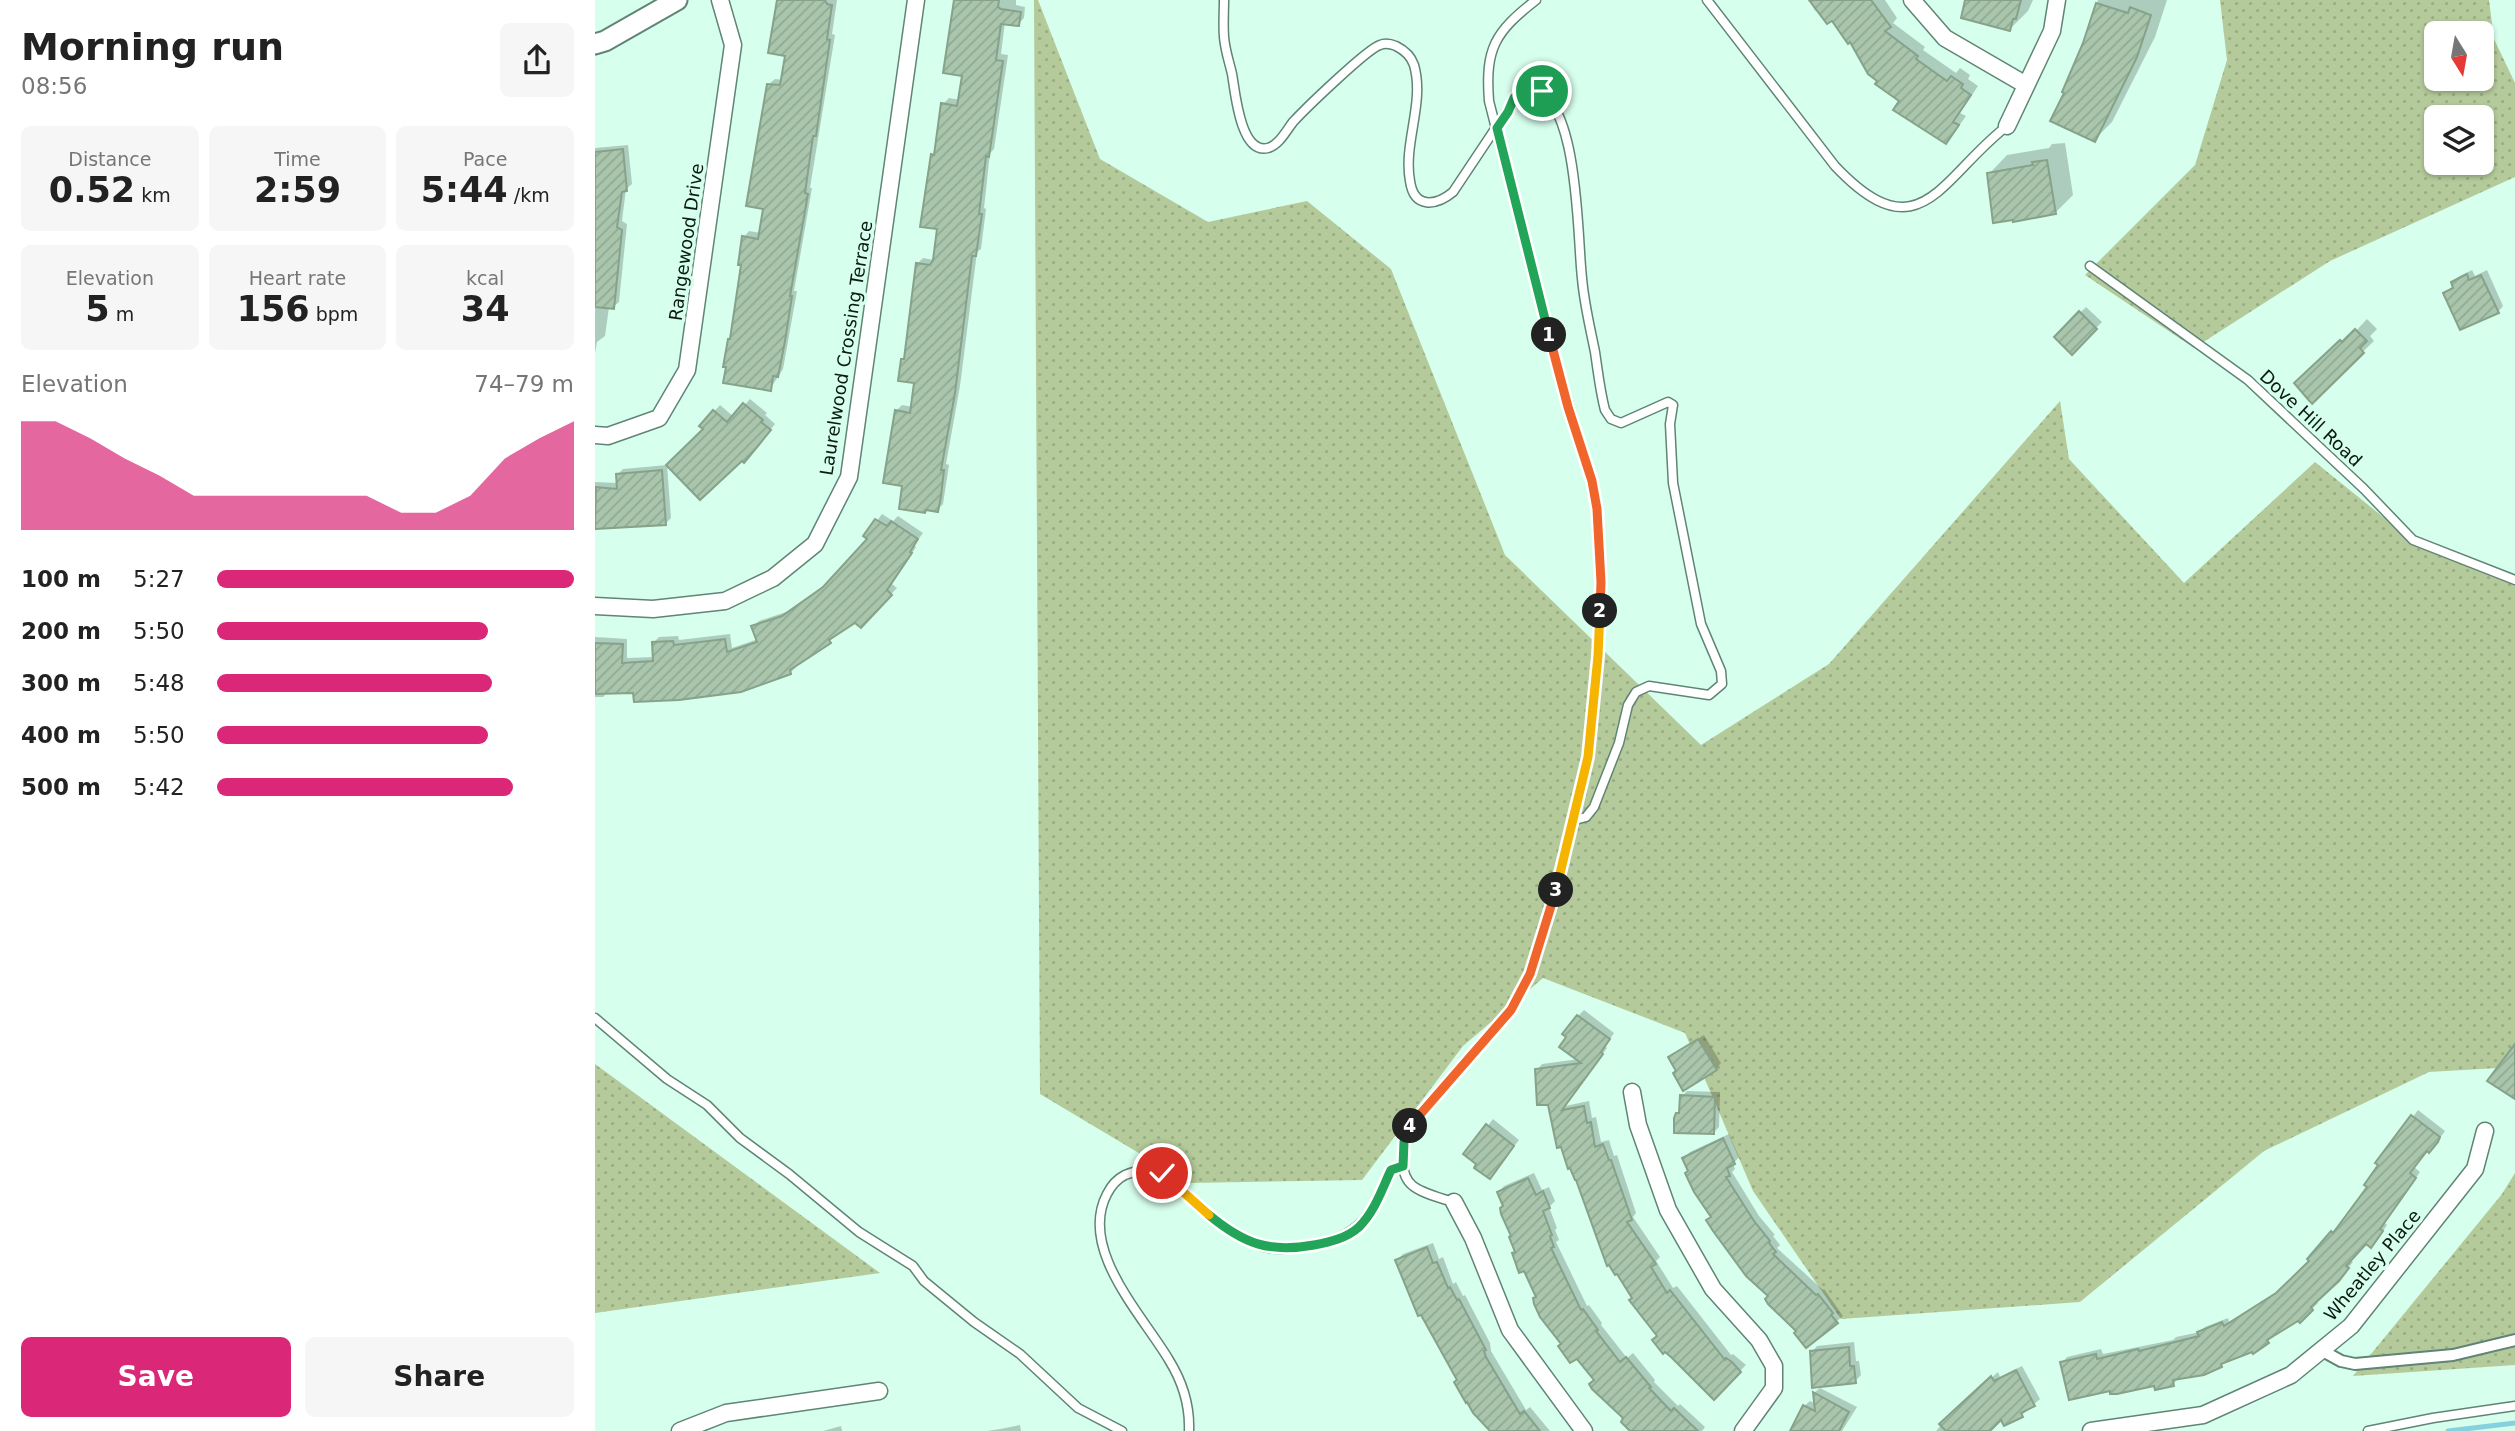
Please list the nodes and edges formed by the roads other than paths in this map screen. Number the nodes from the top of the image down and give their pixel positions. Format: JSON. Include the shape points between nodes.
{"nodes":[{"id":1,"x":677,"y":0,"type":"edge"},
{"id":2,"x":720,"y":0,"type":"edge"},
{"id":3,"x":916,"y":0,"type":"edge"},
{"id":4,"x":1224,"y":0,"type":"edge"},
{"id":5,"x":1536,"y":0,"type":"edge"},
{"id":6,"x":1707,"y":0,"type":"edge"},
{"id":7,"x":1912,"y":0,"type":"edge"},
{"id":8,"x":2057,"y":0,"type":"edge"},
{"id":9,"x":595,"y":44,"type":"edge"},
{"id":10,"x":2026,"y":85,"type":"junction"},
{"id":11,"x":2007,"y":126,"type":"joint"},
{"id":12,"x":1497,"y":128,"type":"junction"},
{"id":13,"x":2090,"y":266,"type":"dead end"},
{"id":14,"x":595,"y":435,"type":"edge"},
{"id":15,"x":2515,"y":580,"type":"edge"},
{"id":16,"x":595,"y":606,"type":"edge"},
{"id":17,"x":1574,"y":820,"type":"junction"},
{"id":18,"x":595,"y":1018,"type":"edge"},
{"id":19,"x":1632,"y":1092,"type":"dead end"},
{"id":20,"x":2485,"y":1131,"type":"dead end"},
{"id":21,"x":1403,"y":1166,"type":"junction"},
{"id":22,"x":1454,"y":1202,"type":"joint"},
{"id":23,"x":2515,"y":1340,"type":"edge"},
{"id":24,"x":2321,"y":1350,"type":"junction"},
{"id":25,"x":879,"y":1391,"type":"dead end"},
{"id":26,"x":2515,"y":1406,"type":"edge"},
{"id":27,"x":680,"y":1431,"type":"edge"},
{"id":28,"x":1122,"y":1431,"type":"edge"},
{"id":29,"x":1189,"y":1431,"type":"edge"},
{"id":30,"x":1584,"y":1431,"type":"edge"},
{"id":31,"x":1743,"y":1431,"type":"edge"},
{"id":32,"x":2091,"y":1431,"type":"edge"},
{"id":33,"x":2368,"y":1431,"type":"edge"}],
"edges":[{"from":1,"to":9,"type":"street"},
{"from":2,"to":14,"type":"street","name":"Rangewood Drive","via":[[733,45],[687,370],[659,418],[608,436]]},
{"from":3,"to":16,"type":"street","name":"Laurelwood Crossing Terrace","via":[[849,477],[815,544],[773,578],[725,601],[653,609]]},
{"from":4,"to":12,"type":"lane","via":[[1224,38],[1238,113],[1252,143],[1261,149],[1276,143],[1295,120],[1381,44],[1407,53],[1415,68],[1409,180],[1422,201],[1437,203],[1453,192]]},
{"from":5,"to":12,"type":"lane","via":[[1510,20],[1490,56],[1489,101]]},
{"from":6,"to":11,"type":"lane","via":[[1835,166],[1852,184],[1880,201],[1902,208],[1928,201]]},
{"from":7,"to":10,"type":"street","via":[[1945,37]]},
{"from":8,"to":10,"type":"street","via":[[2052,31]]},
{"from":10,"to":11,"type":"street"},
{"from":12,"to":17,"type":"lane","via":[[1597,509],[1601,582],[1598,656],[1588,757]]},
{"from":12,"to":17,"type":"lane","via":[[1514,98],[1528,86],[1542,91],[1561,121],[1577,205],[1581,275],[1601,394],[1611,419],[1621,423],[1668,402],[1673,405],[1673,483],[1701,624],[1721,671],[1722,684],[1709,695],[1642,688],[1631,697],[1594,807],[1586,817]]},
{"from":13,"to":15,"type":"lane","name":"Dove Hill Road","via":[[2248,380],[2413,540]]},
{"from":17,"to":21,"type":"lane","via":[[1530,974],[1511,1010],[1411,1123]]},
{"from":18,"to":28,"type":"lane","via":[[859,1232],[913,1266],[925,1281],[1020,1354],[1078,1408]]},
{"from":19,"to":31,"type":"street","via":[[1638,1125],[1668,1210],[1713,1289],[1759,1340],[1774,1366],[1774,1388]]},
{"from":20,"to":24,"type":"street","name":"Wheatley Place","via":[[2475,1169],[2351,1326]]},
{"from":21,"to":22,"type":"lane","via":[[1409,1184]]},
{"from":21,"to":29,"type":"lane","via":[[1391,1170],[1358,1228],[1324,1243],[1282,1249],[1263,1247],[1232,1232],[1162,1173],[1136,1171],[1111,1188],[1099,1213],[1101,1241],[1122,1290],[1170,1361],[1188,1412]]},
{"from":22,"to":30,"type":"street","via":[[1510,1330]]},
{"from":23,"to":24,"type":"street","via":[[2453,1355],[2355,1364]]},
{"from":24,"to":32,"type":"street","name":"Wheatley Place","via":[[2291,1375],[2203,1415]]},
{"from":25,"to":27,"type":"street","via":[[726,1413]]},
{"from":26,"to":33,"type":"lane"}]}
